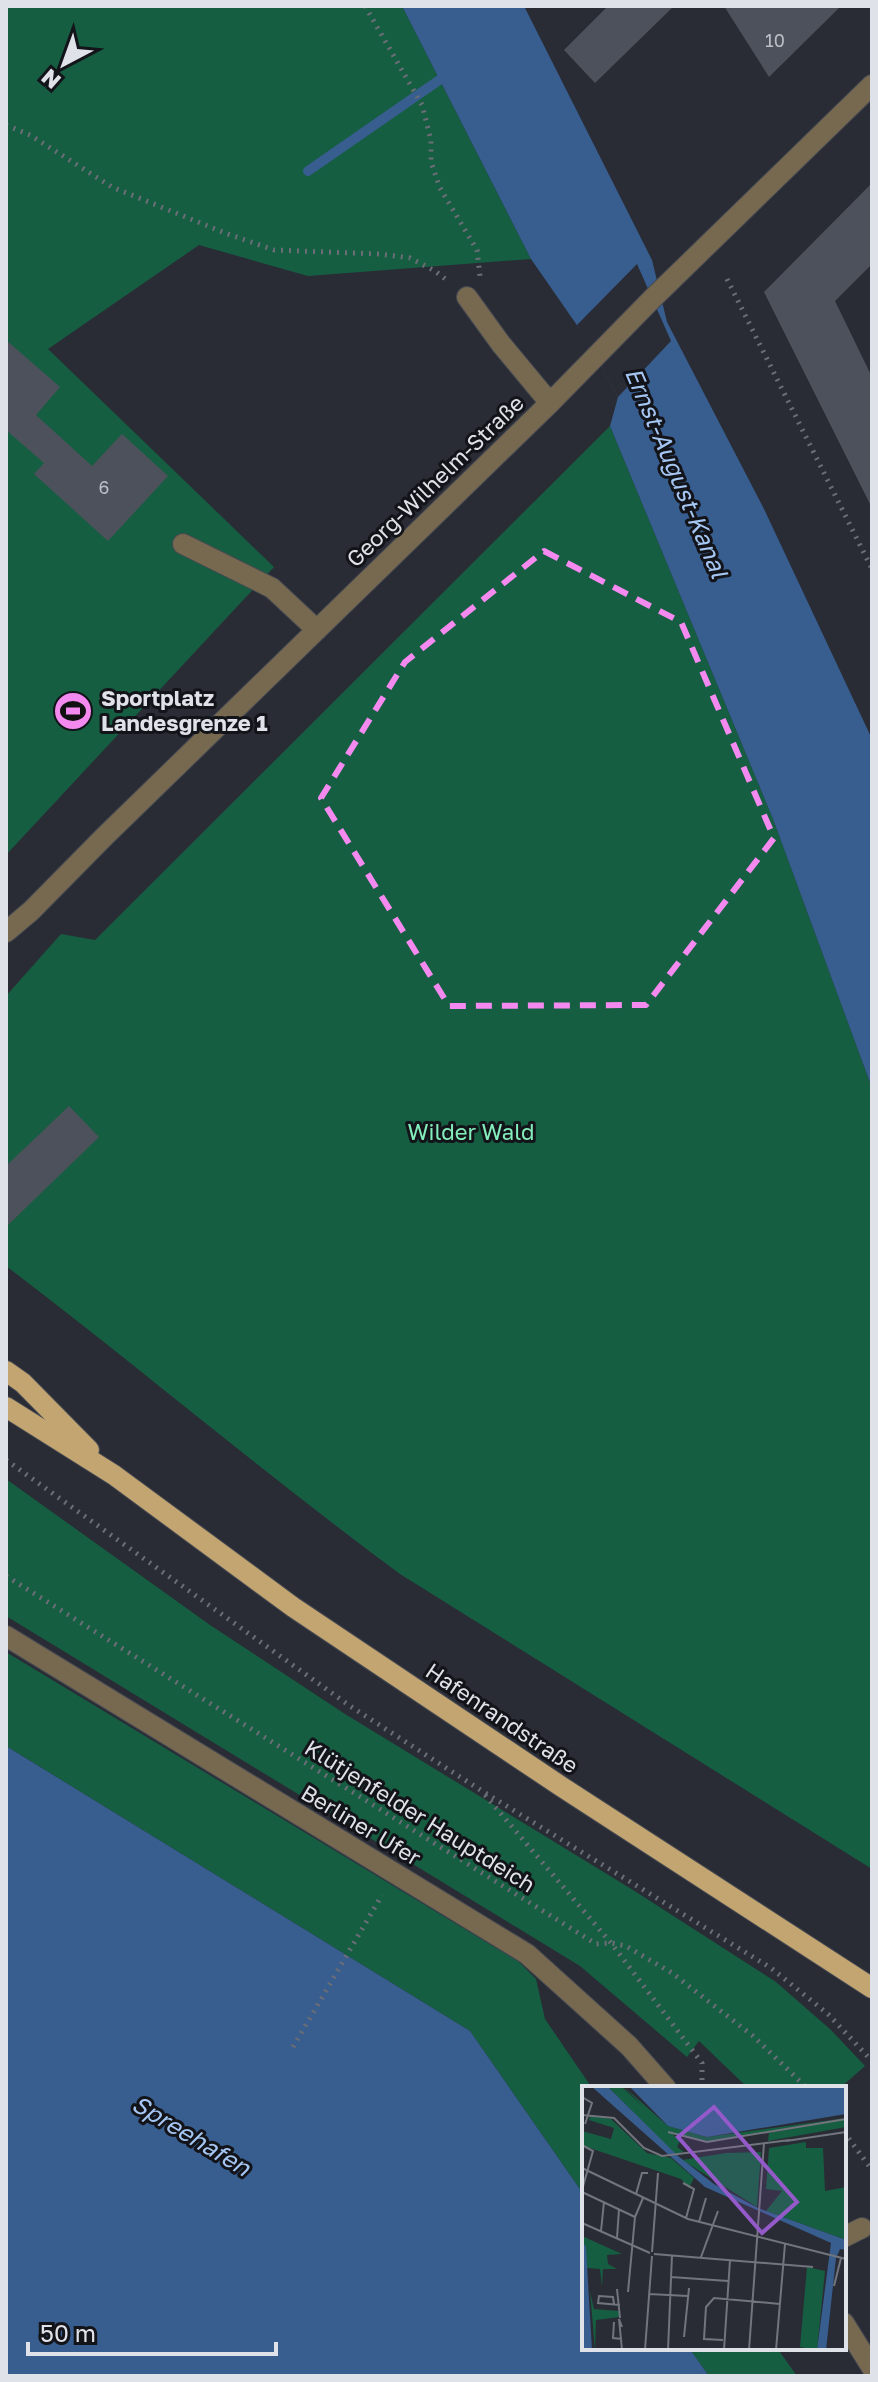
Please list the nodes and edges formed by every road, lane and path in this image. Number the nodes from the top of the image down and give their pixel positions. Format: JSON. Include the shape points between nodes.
{"nodes":[{"id":1,"x":365,"y":6,"type":"edge"},
{"id":2,"x":872,"y":85,"type":"edge"},
{"id":3,"x":6,"y":125,"type":"edge"},
{"id":4,"x":727,"y":279,"type":"dead end"},
{"id":5,"x":474,"y":289,"type":"junction"},
{"id":6,"x":550,"y":403,"type":"junction"},
{"id":7,"x":183,"y":544,"type":"dead end"},
{"id":8,"x":872,"y":569,"type":"edge"},
{"id":9,"x":317,"y":630,"type":"junction"},
{"id":10,"x":31,"y":911,"type":"junction"},
{"id":11,"x":6,"y":932,"type":"edge"},
{"id":12,"x":6,"y":950,"type":"edge"},
{"id":13,"x":6,"y":1371,"type":"edge"},
{"id":14,"x":6,"y":1407,"type":"edge"},
{"id":15,"x":6,"y":1460,"type":"edge"},
{"id":16,"x":114,"y":1475,"type":"junction"},
{"id":17,"x":6,"y":1576,"type":"edge"},
{"id":18,"x":6,"y":1636,"type":"edge"},
{"id":19,"x":482,"y":1791,"type":"junction"},
{"id":20,"x":394,"y":1873,"type":"junction"},
{"id":21,"x":611,"y":1943,"type":"junction"},
{"id":22,"x":872,"y":1988,"type":"edge"},
{"id":23,"x":293,"y":2047,"type":"dead end"},
{"id":24,"x":872,"y":2061,"type":"edge"},
{"id":25,"x":664,"y":2086,"type":"edge"},
{"id":26,"x":702,"y":2086,"type":"edge"},
{"id":27,"x":805,"y":2086,"type":"edge"},
{"id":28,"x":846,"y":2135,"type":"edge"},
{"id":29,"x":872,"y":2170,"type":"edge"},
{"id":30,"x":846,"y":2326,"type":"edge"},
{"id":31,"x":872,"y":2368,"type":"edge"}],
"edges":[{"from":1,"to":5,"type":"path","via":[[422,105],[440,188],[477,250]]},
{"from":2,"to":6,"type":"street","name":"Georg-Wilhelm-Straße"},
{"from":3,"to":5,"type":"path","via":[[112,187],[225,233],[274,250],[410,258]]},
{"from":4,"to":8,"type":"path"},
{"from":5,"to":6,"type":"street","via":[[501,344]]},
{"from":6,"to":9,"type":"street","name":"Georg-Wilhelm-Straße"},
{"from":7,"to":9,"type":"street","via":[[272,588]]},
{"from":9,"to":10,"type":"street","name":"Georg-Wilhelm-Straße"},
{"from":10,"to":11,"type":"street","name":"Georg-Wilhelm-Straße"},
{"from":10,"to":12,"type":"street","name":"Georg-Wilhelm-Straße"},
{"from":13,"to":16,"type":"main road","name":"Hafenrandstraße"},
{"from":14,"to":16,"type":"main road","name":"Hafenrandstraße"},
{"from":15,"to":19,"type":"path","via":[[337,1697]]},
{"from":16,"to":22,"type":"main road","name":"Hafenrandstraße","via":[[293,1607]]},
{"from":17,"to":21,"type":"path","name":"Klütjenfelder Hauptdeich","via":[[596,1944]]},
{"from":18,"to":20,"type":"street","name":"Berliner Ufer"},
{"from":19,"to":21,"type":"path"},
{"from":19,"to":24,"type":"path","via":[[771,1968],[828,2014]]},
{"from":20,"to":23,"type":"path"},
{"from":20,"to":25,"type":"street","name":"Berliner Ufer","via":[[527,1954],[629,2046]]},
{"from":21,"to":26,"type":"path","via":[[702,2063]]},
{"from":21,"to":27,"type":"path","name":"Klütjenfelder Hauptdeich","via":[[672,1973],[753,2036]]},
{"from":28,"to":29,"type":"path"},
{"from":30,"to":31,"type":"street"}]}
